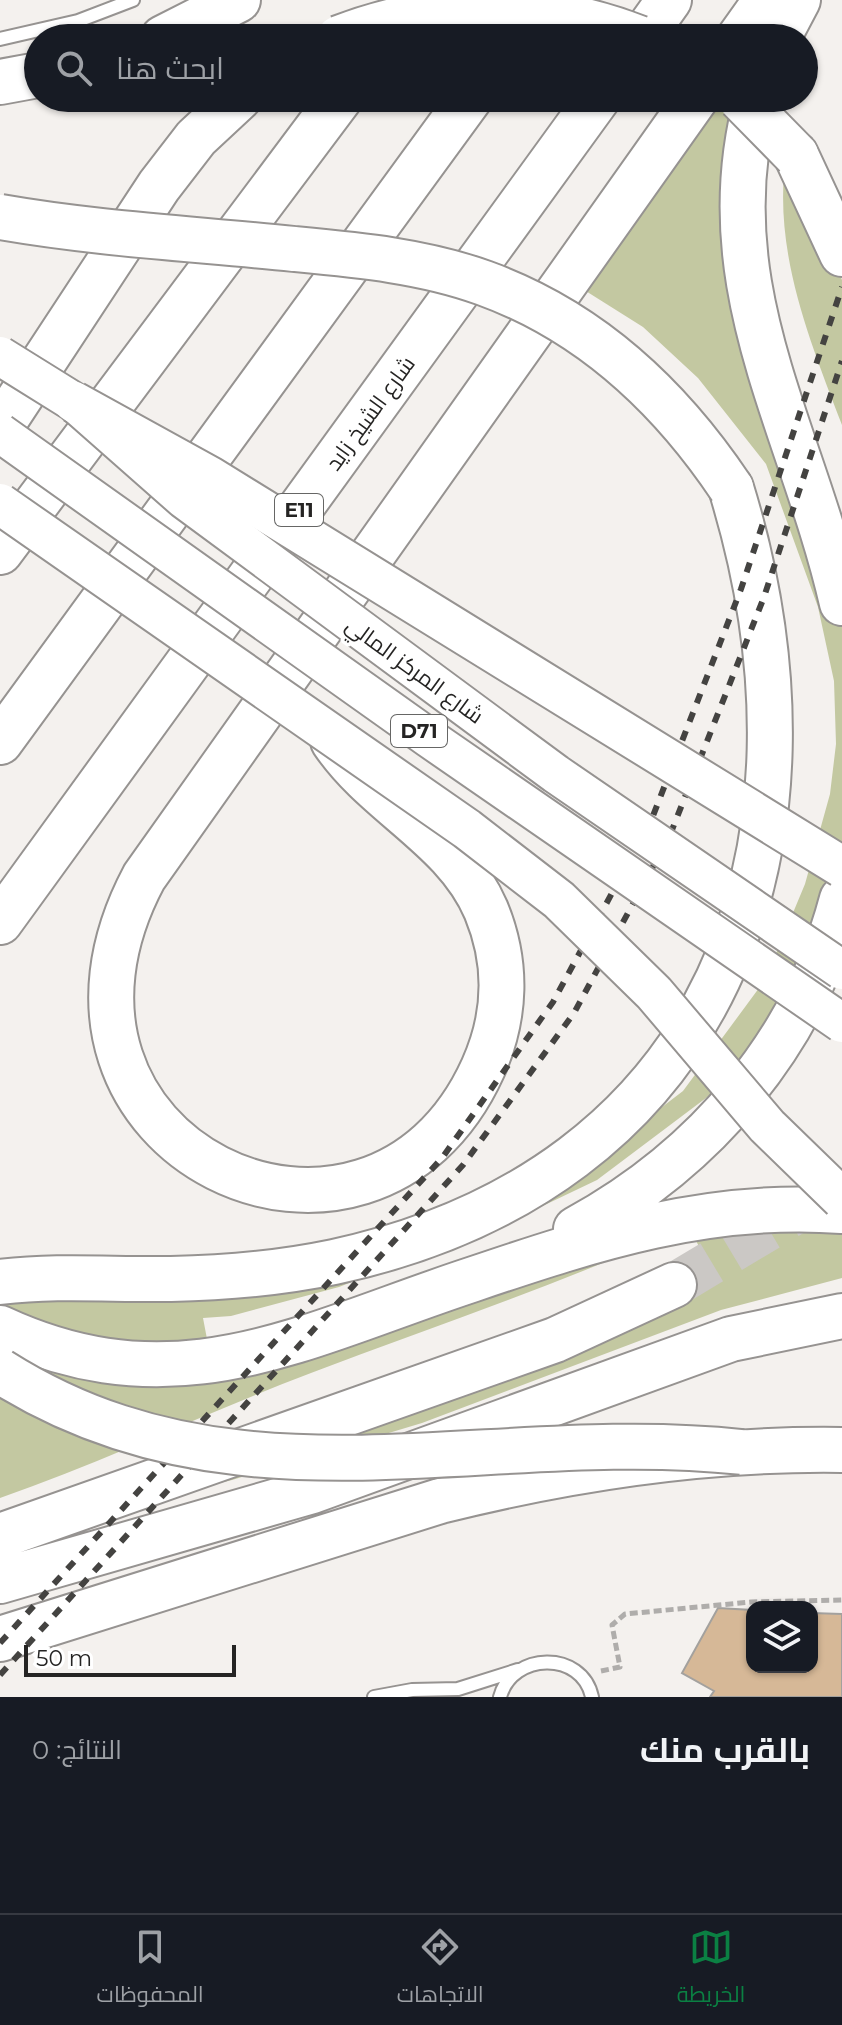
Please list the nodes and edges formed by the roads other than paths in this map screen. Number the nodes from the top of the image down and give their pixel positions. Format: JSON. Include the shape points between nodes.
{"nodes":[{"id":1,"x":133,"y":0,"type":"edge"},
{"id":2,"x":238,"y":0,"type":"edge"},
{"id":3,"x":414,"y":0,"type":"edge"},
{"id":4,"x":541,"y":0,"type":"edge"},
{"id":5,"x":669,"y":0,"type":"edge"},
{"id":6,"x":766,"y":0,"type":"edge"},
{"id":7,"x":798,"y":0,"type":"edge"},
{"id":8,"x":65,"y":24,"type":"edge"},
{"id":9,"x":191,"y":24,"type":"edge"},
{"id":10,"x":382,"y":24,"type":"edge"},
{"id":11,"x":396,"y":24,"type":"edge"},
{"id":12,"x":524,"y":24,"type":"edge"},
{"id":13,"x":591,"y":24,"type":"edge"},
{"id":14,"x":651,"y":24,"type":"edge"},
{"id":15,"x":749,"y":24,"type":"edge"},
{"id":16,"x":785,"y":24,"type":"edge"},
{"id":17,"x":24,"y":33,"type":"edge"},
{"id":18,"x":0,"y":39,"type":"edge"},
{"id":19,"x":24,"y":78,"type":"edge"},
{"id":20,"x":0,"y":82,"type":"edge"},
{"id":21,"x":224,"y":112,"type":"edge"},
{"id":22,"x":330,"y":112,"type":"edge"},
{"id":23,"x":460,"y":112,"type":"edge"},
{"id":24,"x":588,"y":112,"type":"edge"},
{"id":25,"x":686,"y":112,"type":"edge"},
{"id":26,"x":754,"y":112,"type":"edge"},
{"id":27,"x":755,"y":112,"type":"edge"},
{"id":28,"x":796,"y":155,"type":"junction"},
{"id":29,"x":842,"y":216,"type":"edge"},
{"id":30,"x":0,"y":217,"type":"edge"},
{"id":31,"x":842,"y":254,"type":"edge"},
{"id":32,"x":0,"y":356,"type":"edge"},
{"id":33,"x":74,"y":402,"type":"junction"},
{"id":34,"x":0,"y":431,"type":"edge"},
{"id":35,"x":810,"y":491,"type":"junction"},
{"id":36,"x":0,"y":504,"type":"edge"},
{"id":37,"x":842,"y":550,"type":"edge"},
{"id":38,"x":0,"y":552,"type":"edge"},
{"id":39,"x":842,"y":603,"type":"edge"},
{"id":40,"x":328,"y":732,"type":"junction"},
{"id":41,"x":0,"y":742,"type":"edge"},
{"id":42,"x":842,"y":867,"type":"edge"},
{"id":43,"x":842,"y":899,"type":"edge"},
{"id":44,"x":0,"y":922,"type":"edge"},
{"id":45,"x":842,"y":970,"type":"edge"},
{"id":46,"x":842,"y":1023,"type":"edge"},
{"id":47,"x":842,"y":1199,"type":"edge"},
{"id":48,"x":842,"y":1211,"type":"edge"},
{"id":49,"x":469,"y":1280,"type":"junction"},
{"id":50,"x":0,"y":1282,"type":"edge"},
{"id":51,"x":674,"y":1285,"type":"tunnel mouth"},
{"id":52,"x":842,"y":1316,"type":"edge"},
{"id":53,"x":0,"y":1328,"type":"edge"},
{"id":54,"x":0,"y":1371,"type":"edge"},
{"id":55,"x":842,"y":1450,"type":"edge"},
{"id":56,"x":742,"y":1452,"type":"junction"},
{"id":57,"x":0,"y":1536,"type":"edge"},
{"id":58,"x":0,"y":1581,"type":"edge"},
{"id":59,"x":0,"y":1639,"type":"edge"},
{"id":60,"x":518,"y":1670,"type":"junction"},
{"id":61,"x":374,"y":1697,"type":"edge"},
{"id":62,"x":500,"y":1697,"type":"edge"},
{"id":63,"x":592,"y":1697,"type":"edge"}],
"edges":[{"from":1,"to":8,"type":"lane"},
{"from":2,"to":9,"type":"highway"},
{"from":3,"to":11,"type":"highway"},
{"from":4,"to":12,"type":"highway"},
{"from":5,"to":14,"type":"highway"},
{"from":6,"to":15,"type":"highway"},
{"from":7,"to":16,"type":"highway"},
{"from":10,"to":13,"type":"highway","bridge":true,"via":[[480,8],[560,15]]},
{"from":17,"to":18,"type":"lane"},
{"from":19,"to":20,"type":"highway"},
{"from":21,"to":34,"type":"highway","via":[[196,138],[124,235]]},
{"from":22,"to":38,"type":"highway"},
{"from":23,"to":41,"type":"highway"},
{"from":24,"to":44,"type":"highway","name":"شارع الشيخ زايد","number":"E11"},
{"from":25,"to":40,"type":"highway","via":[[144,877],[119,932],[110,992],[117,1053],[139,1098],[168,1135],[221,1170],[282,1187],[335,1188],[385,1174],[429,1146],[464,1104],[499,1027],[501,969],[485,909],[451,856],[361,777]]},
{"from":26,"to":28,"type":"highway","bridge":true},
{"from":27,"to":35,"type":"highway","via":[[743,177],[742,253],[758,332]]},
{"from":28,"to":29,"type":"highway"},
{"from":28,"to":31,"type":"highway"},
{"from":30,"to":50,"type":"highway","bridge":true,"via":[[364,256],[485,283],[559,318],[625,365],[683,422],[731,488],[766,563],[790,642],[801,725],[794,849],[771,926],[735,998],[687,1063],[629,1120],[563,1169],[491,1208],[402,1243],[335,1261],[254,1274]]},
{"from":32,"to":33,"type":"main road","name":"شارع المركز المالي","number":"D71","bridge":true},
{"from":33,"to":42,"type":"highway","bridge":true,"via":[[249,501]]},
{"from":33,"to":45,"type":"main road","name":"شارع المركز المالي","number":"D71","bridge":true,"via":[[232,535],[556,774]]},
{"from":34,"to":46,"type":"main road","number":"D71","bridge":true,"via":[[429,738]]},
{"from":35,"to":37,"type":"highway"},
{"from":35,"to":39,"type":"highway"},
{"from":36,"to":40,"type":"highway","bridge":true},
{"from":40,"to":47,"type":"highway","bridge":true,"via":[[559,900],[654,993],[767,1126]]},
{"from":43,"to":49,"type":"highway","via":[[793,1021],[751,1084],[708,1132],[671,1167],[608,1211]]},
{"from":48,"to":49,"type":"highway","via":[[767,1209],[680,1218]]},
{"from":49,"to":53,"type":"highway","via":[[258,1353],[179,1365],[88,1358]]},
{"from":51,"to":57,"type":"highway","via":[[555,1340]]},
{"from":52,"to":58,"type":"highway","via":[[731,1339],[312,1491]]},
{"from":54,"to":56,"type":"highway","bridge":true,"via":[[49,1399],[119,1428],[265,1457],[362,1461],[633,1445]]},
{"from":55,"to":56,"type":"highway"},
{"from":56,"to":59,"type":"highway","bridge":true,"via":[[620,1464],[440,1501]]},
{"from":60,"to":61,"type":"lane","via":[[458,1689]]},
{"from":60,"to":62,"type":"lane"},
{"from":60,"to":63,"type":"lane","via":[[552,1662],[580,1676]]}]}
